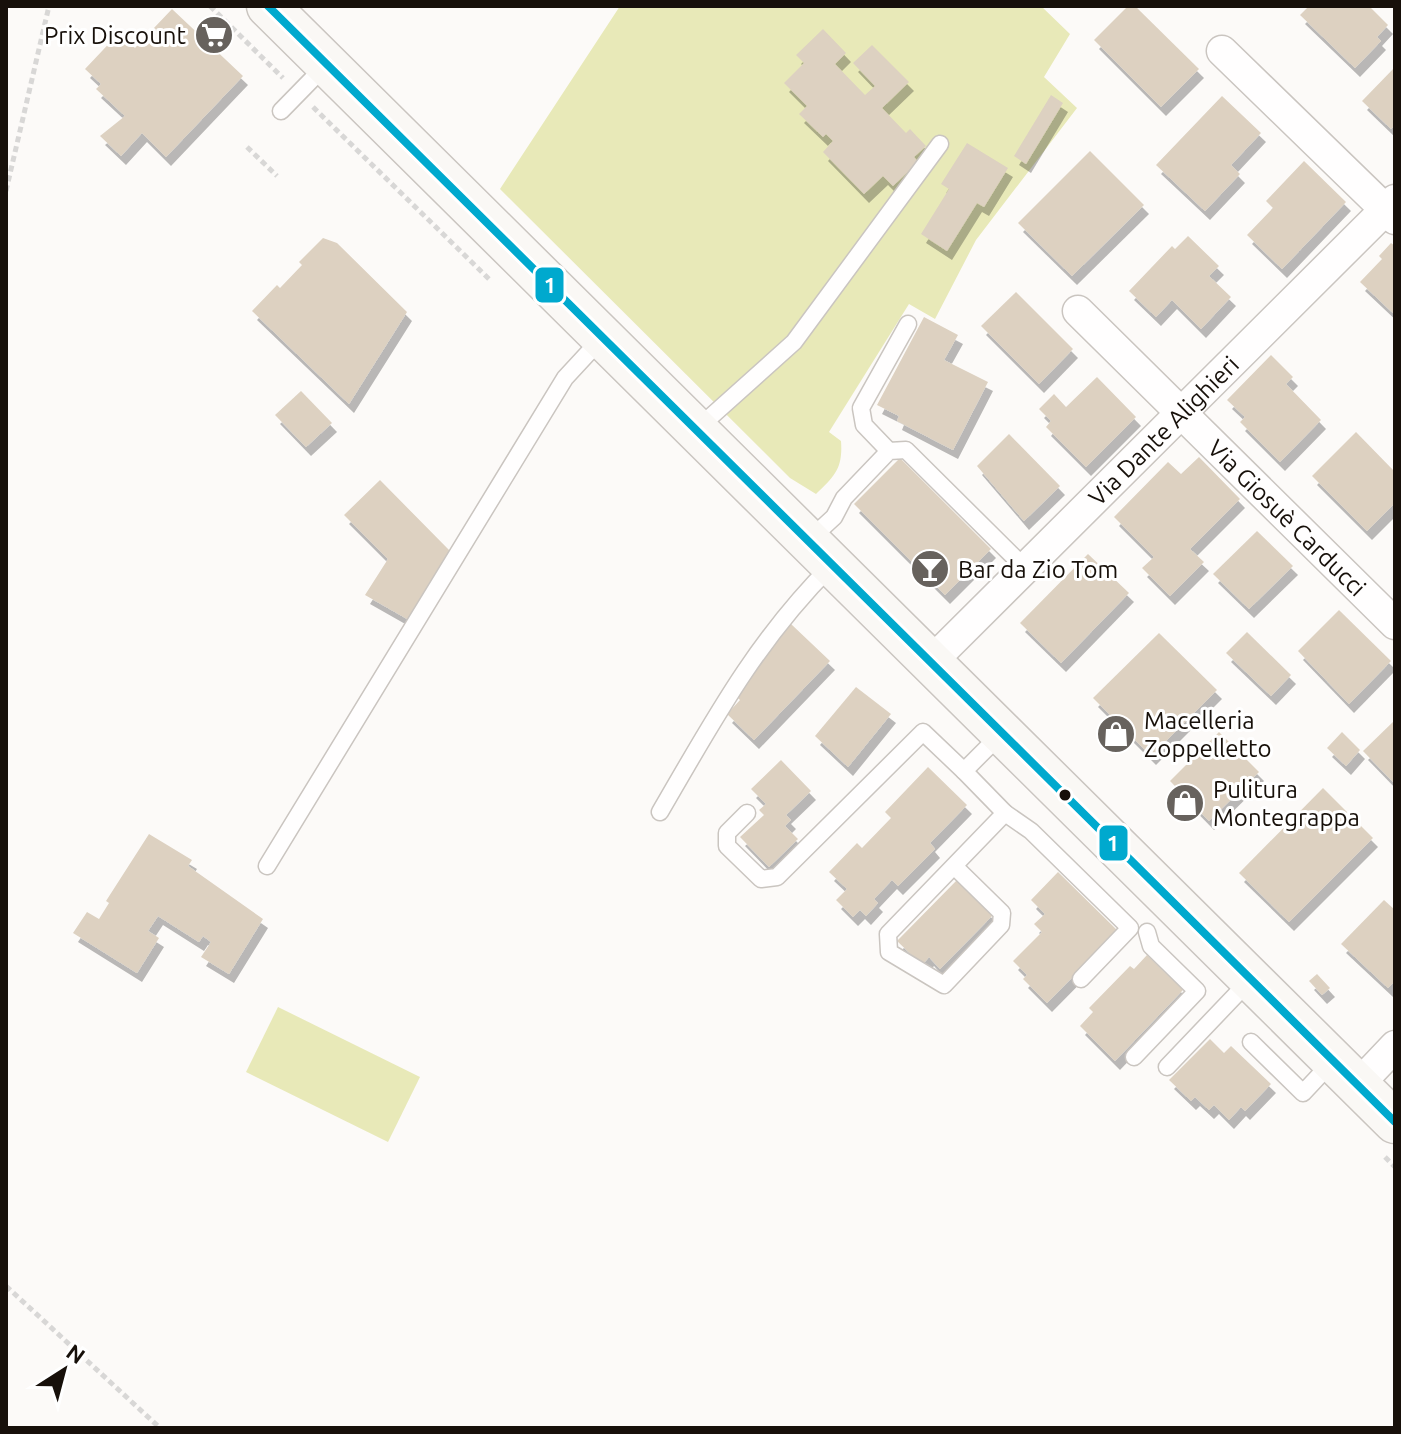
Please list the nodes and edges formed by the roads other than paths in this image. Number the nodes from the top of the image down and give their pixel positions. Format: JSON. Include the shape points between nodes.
{"nodes":[{"id":1,"x":268,"y":6,"type":"edge"},
{"id":2,"x":1222,"y":51,"type":"dead end"},
{"id":3,"x":327,"y":64,"type":"junction"},
{"id":4,"x":281,"y":111,"type":"dead end"},
{"id":5,"x":940,"y":144,"type":"dead end"},
{"id":6,"x":1392,"y":210,"type":"edge"},
{"id":7,"x":1078,"y":311,"type":"dead end"},
{"id":8,"x":908,"y":324,"type":"dead end"},
{"id":9,"x":603,"y":337,"type":"junction"},
{"id":10,"x":1182,"y":413,"type":"junction"},
{"id":11,"x":696,"y":430,"type":"junction"},
{"id":12,"x":889,"y":451,"type":"junction"},
{"id":13,"x":808,"y":541,"type":"junction"},
{"id":14,"x":1026,"y":569,"type":"junction"},
{"id":15,"x":1395,"y":624,"type":"edge"},
{"id":16,"x":931,"y":662,"type":"junction"},
{"id":17,"x":1002,"y":732,"type":"junction"},
{"id":18,"x":964,"y":771,"type":"junction"},
{"id":19,"x":660,"y":812,"type":"dead end"},
{"id":20,"x":747,"y":813,"type":"dead end"},
{"id":21,"x":1005,"y":813,"type":"junction"},
{"id":22,"x":267,"y":866,"type":"dead end"},
{"id":23,"x":954,"y":866,"type":"junction"},
{"id":24,"x":1150,"y":921,"type":"junction"},
{"id":25,"x":1081,"y":979,"type":"dead end"},
{"id":26,"x":1251,"y":979,"type":"junction"},
{"id":27,"x":1251,"y":1042,"type":"dead end"},
{"id":28,"x":1395,"y":1046,"type":"edge"},
{"id":29,"x":1134,"y":1057,"type":"dead end"},
{"id":30,"x":1167,"y":1067,"type":"dead end"},
{"id":31,"x":1346,"y":1073,"type":"junction"},
{"id":32,"x":1395,"y":1122,"type":"edge"}],
"edges":[{"from":1,"to":3,"type":"main road"},
{"from":2,"to":6,"type":"street"},
{"from":3,"to":4,"type":"lane"},
{"from":3,"to":9,"type":"main road"},
{"from":5,"to":11,"type":"lane","via":[[794,342]]},
{"from":6,"to":10,"type":"street","name":"Via Dante Alighieri"},
{"from":7,"to":10,"type":"street","name":"Via Giosuè Carducci"},
{"from":8,"to":12,"type":"lane","via":[[861,408],[864,425]]},
{"from":9,"to":11,"type":"main road"},
{"from":9,"to":22,"type":"lane","via":[[565,378]]},
{"from":10,"to":14,"type":"street","name":"Via Dante Alighieri"},
{"from":10,"to":15,"type":"street","name":"Via Giosuè Carducci"},
{"from":11,"to":13,"type":"main road"},
{"from":12,"to":13,"type":"lane"},
{"from":12,"to":14,"type":"lane","via":[[906,450]]},
{"from":13,"to":16,"type":"main road"},
{"from":13,"to":19,"type":"lane","via":[[791,606],[748,662]]},
{"from":14,"to":16,"type":"street","name":"Via Dante Alighieri"},
{"from":16,"to":17,"type":"main road"},
{"from":17,"to":18,"type":"lane"},
{"from":17,"to":24,"type":"main road"},
{"from":18,"to":20,"type":"lane","via":[[923,732],[777,877],[761,879],[727,846],[727,833]]},
{"from":18,"to":21,"type":"lane"},
{"from":21,"to":23,"type":"lane"},
{"from":21,"to":24,"type":"lane"},
{"from":23,"to":23,"type":"lane","via":[[888,934],[889,952],[944,985],[1001,925],[1002,913]]},
{"from":24,"to":25,"type":"lane"},
{"from":24,"to":26,"type":"main road"},
{"from":24,"to":29,"type":"lane","via":[[1151,946],[1197,991]]},
{"from":26,"to":30,"type":"lane"},
{"from":26,"to":31,"type":"main road"},
{"from":27,"to":31,"type":"lane","via":[[1303,1093]]},
{"from":28,"to":31,"type":"street"},
{"from":31,"to":32,"type":"main road"}]}
